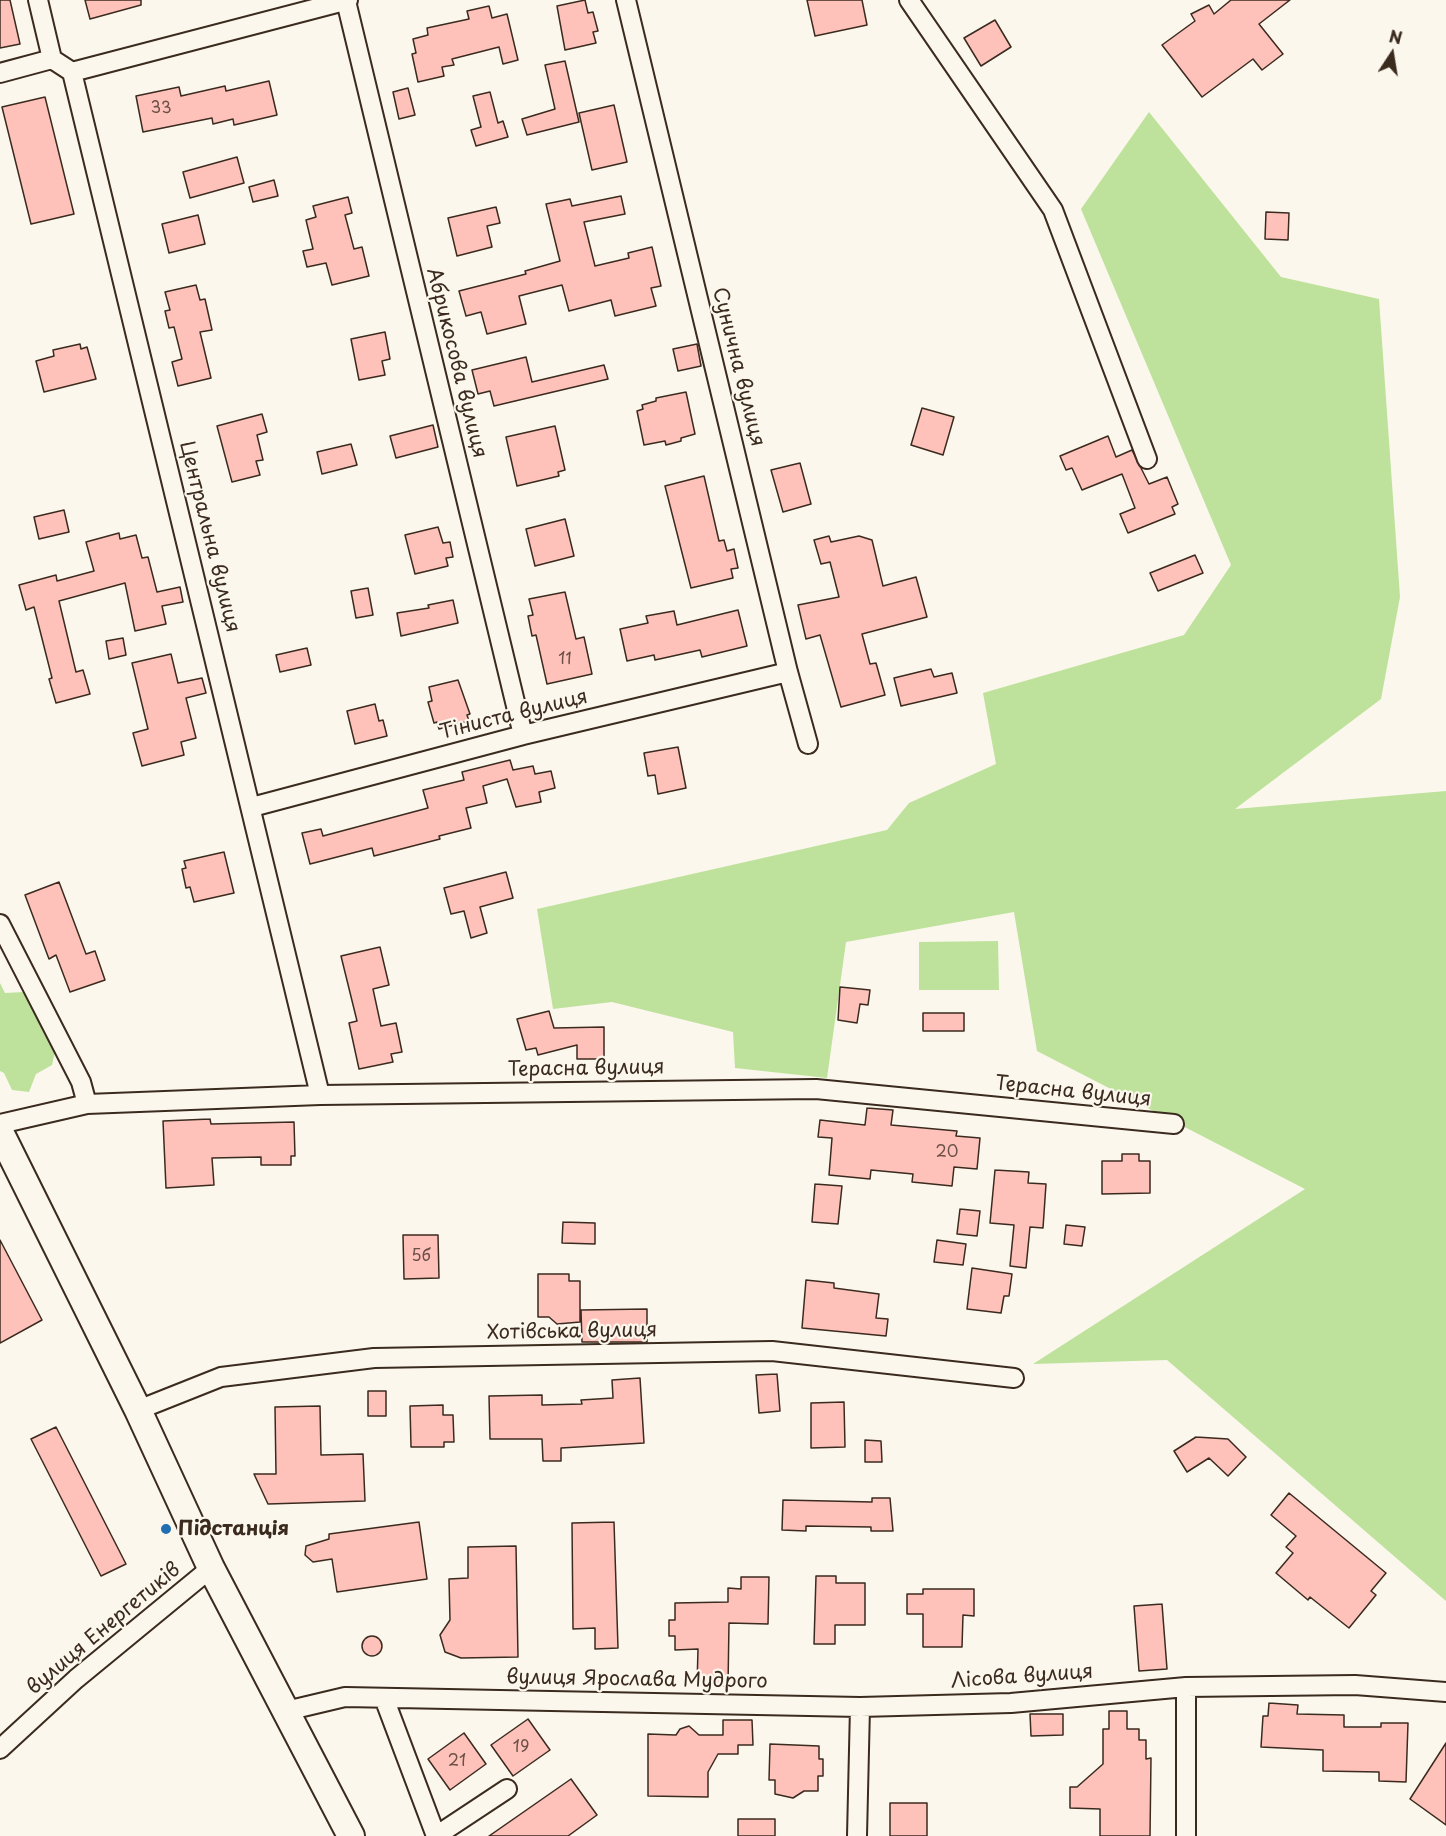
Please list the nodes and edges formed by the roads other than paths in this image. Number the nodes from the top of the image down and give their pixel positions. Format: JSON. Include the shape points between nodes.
{"nodes":[{"id":1,"x":38,"y":0,"type":"edge"},
{"id":2,"x":347,"y":0,"type":"edge"},
{"id":3,"x":626,"y":0,"type":"edge"},
{"id":4,"x":909,"y":0,"type":"edge"},
{"id":5,"x":52,"y":59,"type":"junction"},
{"id":6,"x":72,"y":72,"type":"junction"},
{"id":7,"x":0,"y":73,"type":"edge"},
{"id":8,"x":1147,"y":459,"type":"dead end"},
{"id":9,"x":788,"y":672,"type":"junction"},
{"id":10,"x":523,"y":735,"type":"junction"},
{"id":11,"x":808,"y":744,"type":"dead end"},
{"id":12,"x":252,"y":807,"type":"junction"},
{"id":13,"x":0,"y":924,"type":"edge"},
{"id":14,"x":320,"y":1095,"type":"junction"},
{"id":15,"x":87,"y":1104,"type":"junction"},
{"id":16,"x":0,"y":1124,"type":"edge"},
{"id":17,"x":1173,"y":1124,"type":"dead end"},
{"id":18,"x":0,"y":1132,"type":"edge"},
{"id":19,"x":1014,"y":1378,"type":"dead end"},
{"id":20,"x":138,"y":1410,"type":"junction"},
{"id":21,"x":211,"y":1568,"type":"junction"},
{"id":22,"x":1186,"y":1687,"type":"junction"},
{"id":23,"x":1446,"y":1692,"type":"edge"},
{"id":24,"x":384,"y":1698,"type":"junction"},
{"id":25,"x":860,"y":1707,"type":"junction"},
{"id":26,"x":286,"y":1711,"type":"junction"},
{"id":27,"x":0,"y":1749,"type":"edge"},
{"id":28,"x":507,"y":1789,"type":"dead end"},
{"id":29,"x":351,"y":1836,"type":"edge"},
{"id":30,"x":436,"y":1836,"type":"edge"},
{"id":31,"x":856,"y":1836,"type":"edge"},
{"id":32,"x":1186,"y":1836,"type":"edge"}],
"edges":[{"from":1,"to":5,"type":"street"},
{"from":2,"to":6,"type":"street"},
{"from":2,"to":10,"type":"street","name":"Абрикосова вулиця"},
{"from":3,"to":9,"type":"street","name":"Сунична вулиця"},
{"from":4,"to":8,"type":"street","via":[[1053,210]]},
{"from":5,"to":6,"type":"street"},
{"from":5,"to":7,"type":"street"},
{"from":6,"to":12,"type":"street","name":"Центральна вулиця"},
{"from":9,"to":10,"type":"street","name":"Тіниста вулиця"},
{"from":9,"to":11,"type":"street","name":"Сунична вулиця"},
{"from":10,"to":12,"type":"street","name":"Тіниста вулиця"},
{"from":12,"to":14,"type":"street","name":"Центральна вулиця"},
{"from":13,"to":15,"type":"street","via":[[81,1082]]},
{"from":14,"to":15,"type":"street","name":"Терасна вулиця"},
{"from":14,"to":17,"type":"street","name":"Терасна вулиця","via":[[816,1089]]},
{"from":15,"to":16,"type":"street","name":"Терасна вулиця"},
{"from":18,"to":20,"type":"street"},
{"from":19,"to":20,"type":"street","name":"Хотівська вулиця","via":[[772,1351],[374,1358],[221,1377]]},
{"from":20,"to":21,"type":"street"},
{"from":21,"to":26,"type":"street"},
{"from":21,"to":27,"type":"street","name":"вулиця Енергетиків","via":[[76,1679]]},
{"from":22,"to":23,"type":"street","name":"Лісова вулиця","via":[[1355,1685]]},
{"from":22,"to":25,"type":"street","name":"Лісова вулиця","via":[[1011,1703]]},
{"from":22,"to":32,"type":"street"},
{"from":24,"to":25,"type":"street","name":"вулиця Ярослава Мудрого"},
{"from":24,"to":26,"type":"street","name":"вулиця Ярослава Мудрого","via":[[345,1697]]},
{"from":24,"to":30,"type":"street"},
{"from":25,"to":31,"type":"street"},
{"from":26,"to":29,"type":"street"},
{"from":28,"to":30,"type":"street"}]}
